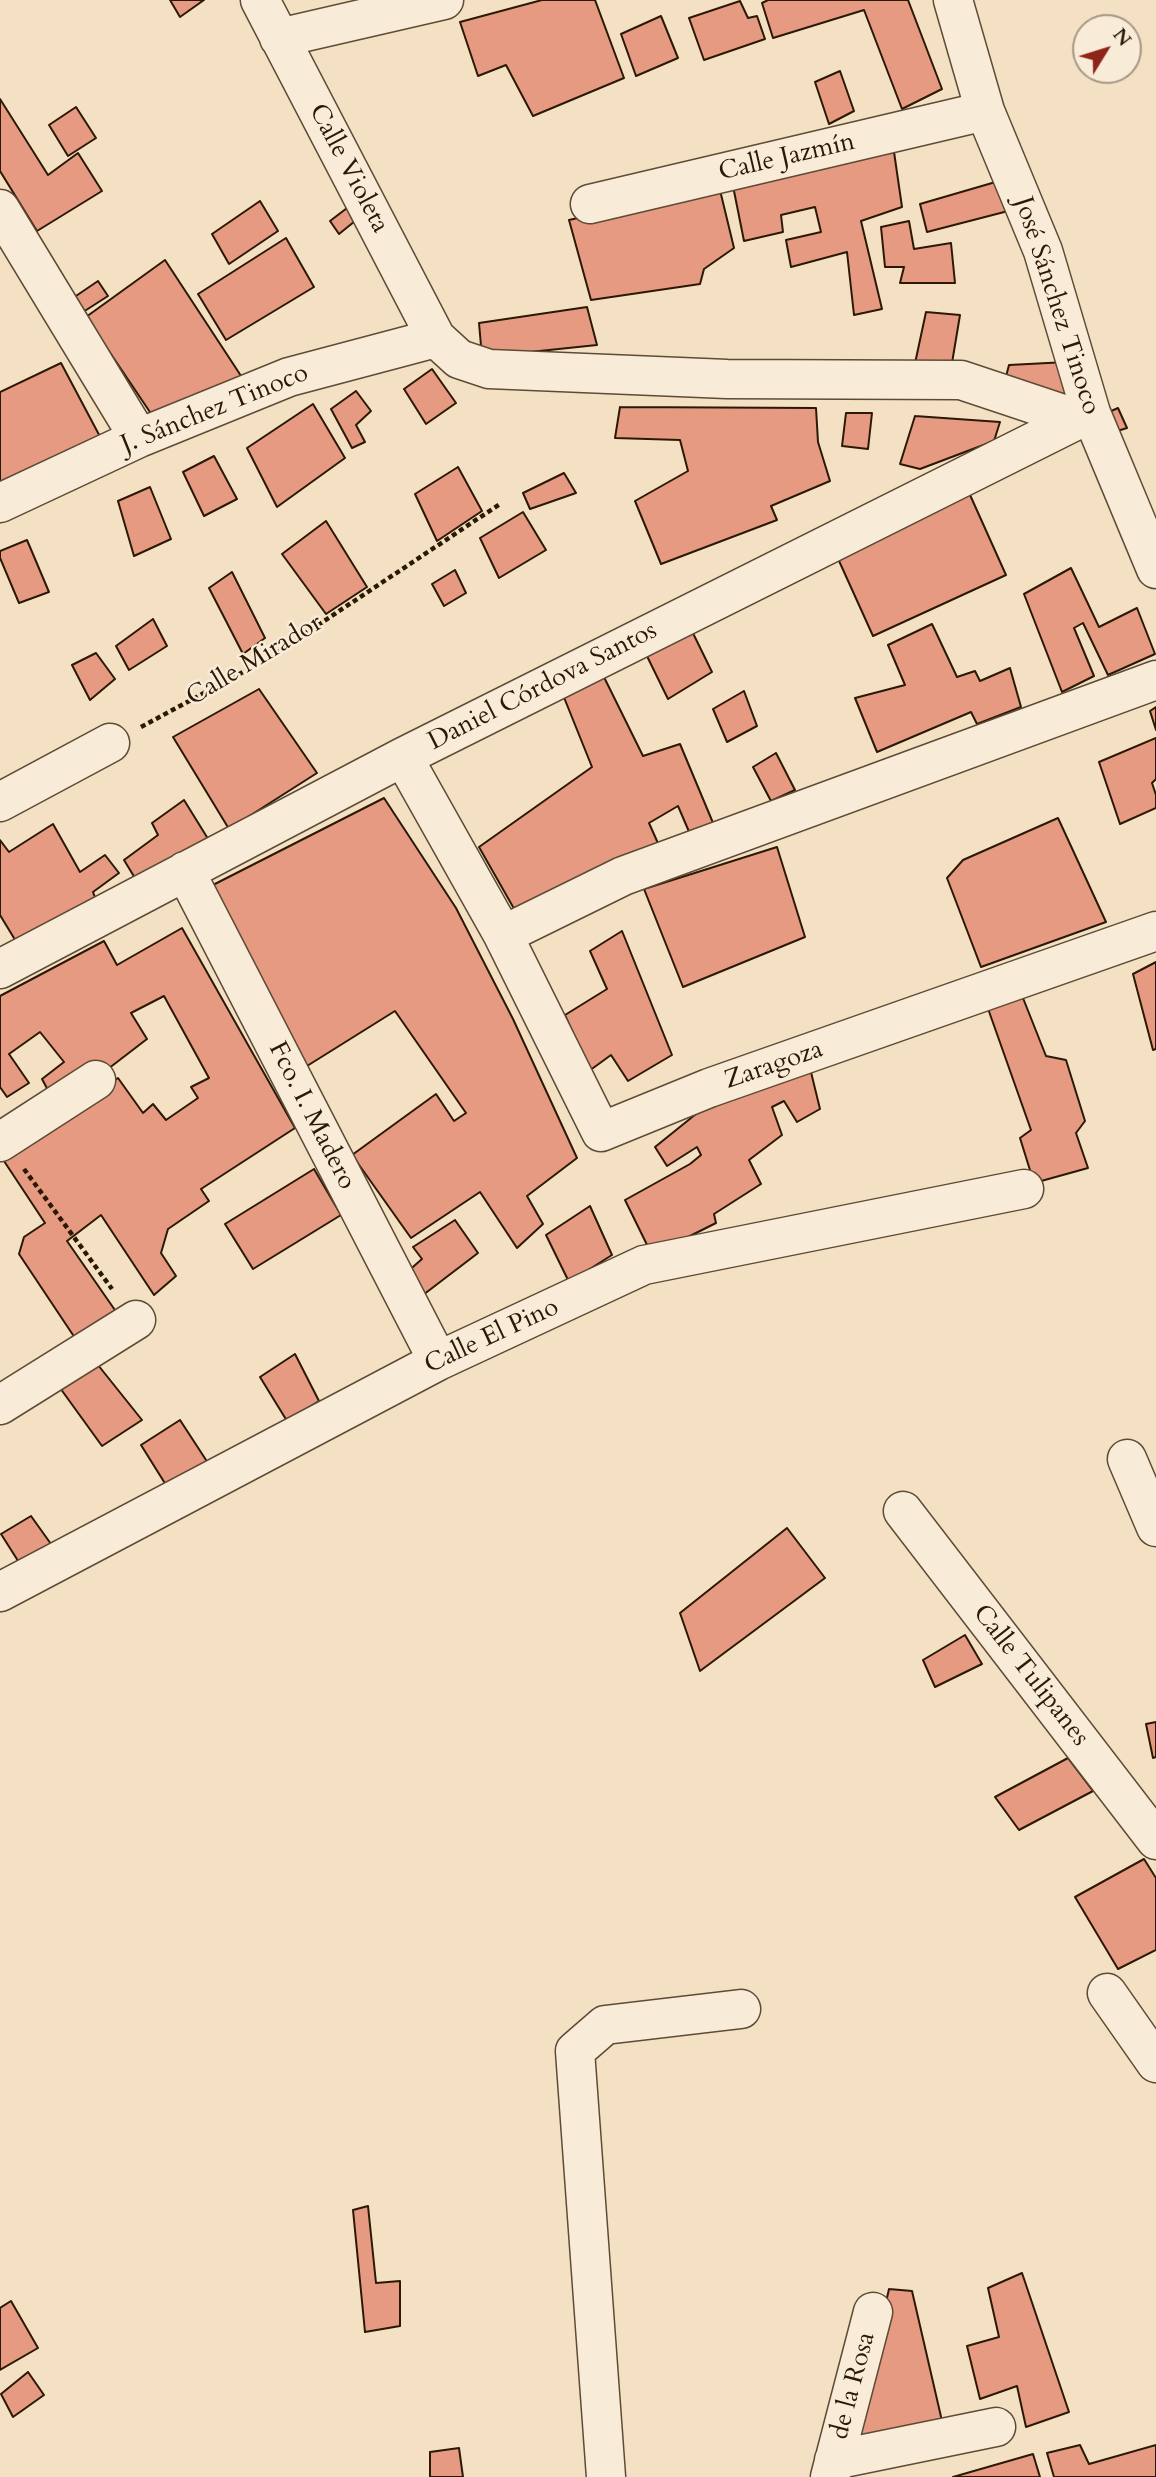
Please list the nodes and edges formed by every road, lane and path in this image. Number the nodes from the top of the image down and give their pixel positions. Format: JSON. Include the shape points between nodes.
{"nodes":[{"id":1,"x":260,"y":0,"type":"edge"},
{"id":2,"x":444,"y":0,"type":"edge"},
{"id":3,"x":953,"y":0,"type":"edge"},
{"id":4,"x":279,"y":38,"type":"junction"},
{"id":5,"x":985,"y":111,"type":"junction"},
{"id":6,"x":590,"y":204,"type":"dead end"},
{"id":7,"x":0,"y":209,"type":"edge"},
{"id":8,"x":436,"y":338,"type":"junction"},
{"id":9,"x":1084,"y":416,"type":"junction"},
{"id":10,"x":139,"y":438,"type":"junction"},
{"id":11,"x":0,"y":503,"type":"edge"},
{"id":12,"x":500,"y":504,"type":"dead end"},
{"id":13,"x":1156,"y":569,"type":"edge"},
{"id":14,"x":1156,"y":680,"type":"edge"},
{"id":15,"x":110,"y":743,"type":"joint"},
{"id":16,"x":403,"y":757,"type":"junction"},
{"id":17,"x":0,"y":802,"type":"edge"},
{"id":18,"x":185,"y":871,"type":"junction"},
{"id":19,"x":1156,"y":931,"type":"edge"},
{"id":20,"x":503,"y":935,"type":"junction"},
{"id":21,"x":0,"y":969,"type":"edge"},
{"id":22,"x":96,"y":1080,"type":"dead end"},
{"id":23,"x":1,"y":1141,"type":"edge"},
{"id":24,"x":1024,"y":1189,"type":"dead end"},
{"id":25,"x":136,"y":1320,"type":"joint"},
{"id":26,"x":438,"y":1361,"type":"junction"},
{"id":27,"x":0,"y":1405,"type":"edge"},
{"id":28,"x":1127,"y":1459,"type":"dead end"},
{"id":29,"x":903,"y":1511,"type":"dead end"},
{"id":30,"x":1156,"y":1527,"type":"edge"},
{"id":31,"x":0,"y":1592,"type":"edge"},
{"id":32,"x":1156,"y":1840,"type":"edge"},
{"id":33,"x":1107,"y":1993,"type":"dead end"},
{"id":34,"x":741,"y":2009,"type":"dead end"},
{"id":35,"x":1156,"y":2063,"type":"edge"},
{"id":36,"x":873,"y":2312,"type":"dead end"},
{"id":37,"x":996,"y":2427,"type":"dead end"},
{"id":38,"x":832,"y":2469,"type":"edge"},
{"id":39,"x":606,"y":2477,"type":"edge"}],
"edges":[{"from":1,"to":4,"type":"street","name":"Calle Violeta"},
{"from":2,"to":4,"type":"street"},
{"from":3,"to":5,"type":"street","name":"José Sánchez Tinoco"},
{"from":4,"to":8,"type":"street","name":"Calle Violeta"},
{"from":5,"to":6,"type":"street","name":"Calle Jazmín"},
{"from":5,"to":9,"type":"street","name":"José Sánchez Tinoco","via":[[1043,251]]},
{"from":7,"to":10,"type":"street"},
{"from":8,"to":9,"type":"street","via":[[458,359],[489,369],[727,379],[961,380]]},
{"from":8,"to":10,"type":"street","name":"J. Sánchez Tinoco","via":[[289,377]]},
{"from":9,"to":13,"type":"street","name":"José Sánchez Tinoco"},
{"from":9,"to":16,"type":"street","name":"Daniel Córdova Santos"},
{"from":10,"to":11,"type":"street","name":"J. Sánchez Tinoco"},
{"from":12,"to":15,"type":"path","name":"Calle Mirador","via":[[267,659]]},
{"from":14,"to":20,"type":"street","via":[[623,876]]},
{"from":15,"to":17,"type":"street"},
{"from":16,"to":18,"type":"street","name":"Daniel Córdova Santos"},
{"from":16,"to":20,"type":"street","name":"Zaragoza"},
{"from":18,"to":21,"type":"street","name":"Daniel Córdova Santos"},
{"from":18,"to":26,"type":"street","name":"Fco. I. Madero"},
{"from":19,"to":20,"type":"street","name":"Zaragoza","via":[[709,1088],[601,1132]]},
{"from":22,"to":23,"type":"street"},
{"from":23,"to":25,"type":"path"},
{"from":24,"to":26,"type":"street","name":"Calle El Pino","via":[[644,1265]]},
{"from":25,"to":27,"type":"street"},
{"from":26,"to":31,"type":"street","name":"Calle El Pino"},
{"from":28,"to":30,"type":"street"},
{"from":29,"to":32,"type":"street","name":"Calle Tulipanes"},
{"from":33,"to":35,"type":"street"},
{"from":34,"to":39,"type":"street","via":[[605,2025],[575,2051]]},
{"from":36,"to":38,"type":"street","name":"de la Rosa"},
{"from":37,"to":38,"type":"street"}]}
